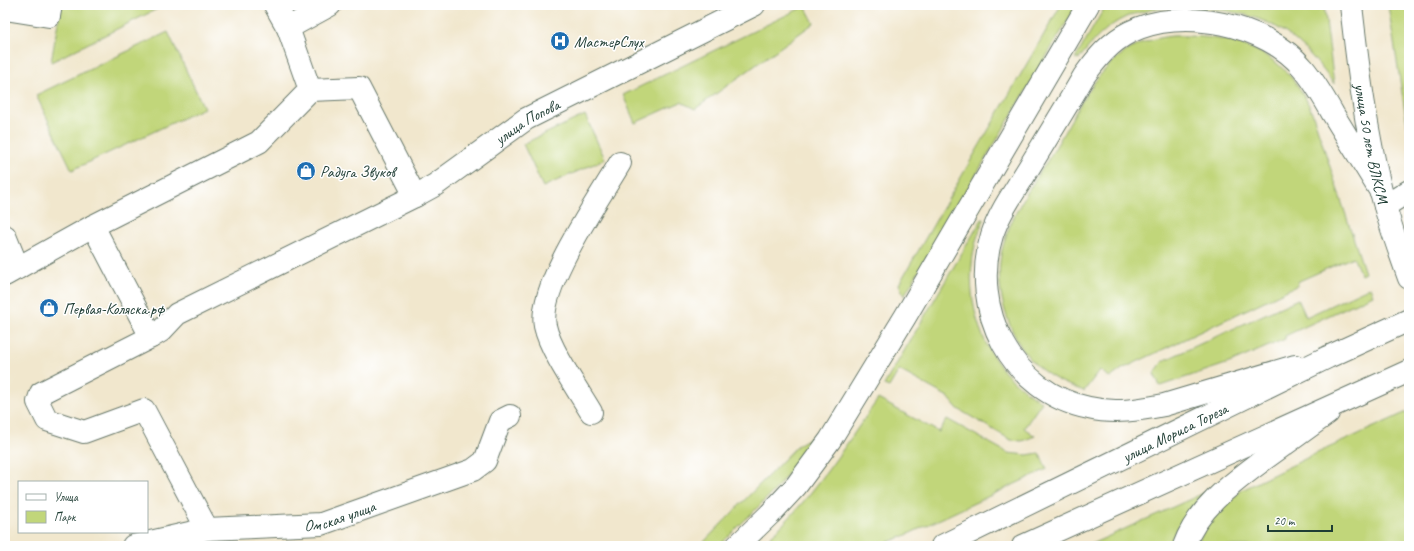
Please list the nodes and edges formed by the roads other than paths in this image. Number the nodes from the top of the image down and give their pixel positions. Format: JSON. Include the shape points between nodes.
{"nodes":[{"id":1,"x":51,"y":5,"type":"edge"},
{"id":2,"x":275,"y":5,"type":"edge"},
{"id":3,"x":330,"y":5,"type":"edge"},
{"id":4,"x":754,"y":5,"type":"edge"},
{"id":5,"x":1088,"y":5,"type":"edge"},
{"id":6,"x":1351,"y":5,"type":"edge"},
{"id":7,"x":1360,"y":5,"type":"edge"},
{"id":8,"x":5,"y":9,"type":"edge"},
{"id":9,"x":288,"y":28,"type":"junction"},
{"id":10,"x":1357,"y":57,"type":"junction"},
{"id":11,"x":310,"y":90,"type":"junction"},
{"id":12,"x":620,"y":163,"type":"dead end"},
{"id":13,"x":1409,"y":191,"type":"edge"},
{"id":14,"x":416,"y":196,"type":"junction"},
{"id":15,"x":1383,"y":199,"type":"junction"},
{"id":16,"x":93,"y":226,"type":"junction"},
{"id":17,"x":5,"y":236,"type":"edge"},
{"id":18,"x":12,"y":271,"type":"edge"},
{"id":19,"x":1409,"y":278,"type":"edge"},
{"id":20,"x":1409,"y":320,"type":"edge"},
{"id":21,"x":151,"y":337,"type":"junction"},
{"id":22,"x":1299,"y":368,"type":"junction"},
{"id":23,"x":1409,"y":371,"type":"edge"},
{"id":24,"x":591,"y":412,"type":"dead end"},
{"id":25,"x":1320,"y":414,"type":"junction"},
{"id":26,"x":510,"y":416,"type":"dead end"},
{"id":27,"x":207,"y":529,"type":"junction"},
{"id":28,"x":133,"y":546,"type":"edge"},
{"id":29,"x":737,"y":546,"type":"edge"},
{"id":30,"x":942,"y":546,"type":"edge"},
{"id":31,"x":1023,"y":546,"type":"edge"},
{"id":32,"x":1184,"y":546,"type":"edge"}],
"edges":[{"from":1,"to":8,"type":"street","via":[[50,16]]},
{"from":2,"to":9,"type":"street"},
{"from":3,"to":9,"type":"street"},
{"from":4,"to":14,"type":"street","name":"улица Попова","via":[[526,119]]},
{"from":5,"to":29,"type":"street","via":[[913,304],[830,440],[796,486]]},
{"from":6,"to":10,"type":"street","name":"улица 50 лет ВЛКСМ"},
{"from":7,"to":10,"type":"street"},
{"from":9,"to":11,"type":"street"},
{"from":10,"to":15,"type":"street","name":"улица 50 лет ВЛКСМ","via":[[1364,114]]},
{"from":11,"to":14,"type":"street","via":[[359,88]]},
{"from":11,"to":16,"type":"street","via":[[259,142]]},
{"from":12,"to":24,"type":"street","via":[[564,260],[552,284],[545,307],[545,326],[550,342]]},
{"from":13,"to":15,"type":"street"},
{"from":14,"to":21,"type":"street","name":"улица Попова","via":[[177,314],[161,331]]},
{"from":15,"to":19,"type":"street","name":"улица 50 лет ВЛКСМ"},
{"from":15,"to":22,"type":"street","via":[[1321,94],[1303,68],[1285,50],[1250,31],[1209,22],[1180,20],[1159,22],[1129,32],[1112,43],[1098,57],[999,217],[987,257],[987,296],[992,318],[1000,339],[1017,367],[1030,380],[1060,399],[1090,409],[1143,409]]},
{"from":16,"to":18,"type":"street"},
{"from":16,"to":21,"type":"street"},
{"from":17,"to":18,"type":"street"},
{"from":20,"to":22,"type":"street","name":"улица Мориса Тореза"},
{"from":21,"to":27,"type":"street","name":"улица Попова","via":[[41,393],[38,402],[47,420],[84,432],[144,410]]},
{"from":22,"to":30,"type":"street","name":"улица Мориса Тореза"},
{"from":23,"to":25,"type":"street","via":[[1348,398]]},
{"from":25,"to":31,"type":"street"},
{"from":25,"to":32,"type":"street","via":[[1229,486],[1195,522]]},
{"from":26,"to":27,"type":"street","name":"Омская улица","via":[[500,421],[485,461],[473,470],[321,524]]},
{"from":27,"to":28,"type":"street","name":"Омская улица"}]}
